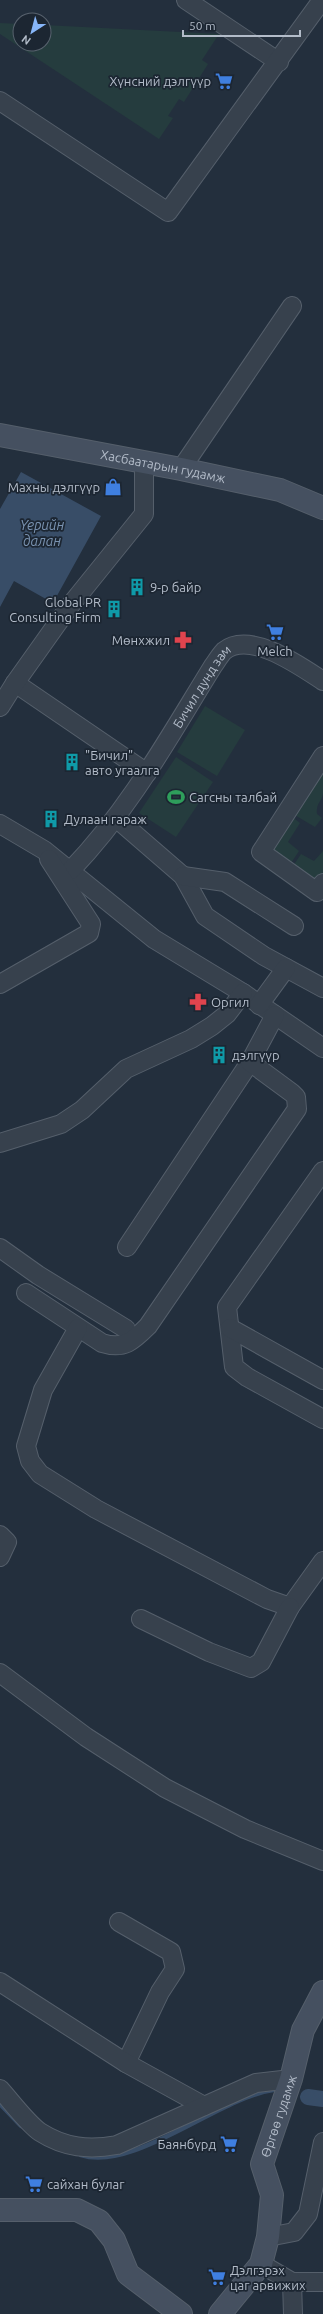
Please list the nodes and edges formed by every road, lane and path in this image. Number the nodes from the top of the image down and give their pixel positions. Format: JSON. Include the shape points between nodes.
{"nodes":[{"id":1,"x":186,"y":0,"type":"edge"},
{"id":2,"x":322,"y":1,"type":"edge"},
{"id":3,"x":279,"y":62,"type":"junction"},
{"id":4,"x":0,"y":101,"type":"edge"},
{"id":5,"x":292,"y":306,"type":"dead end"},
{"id":6,"x":0,"y":435,"type":"edge"},
{"id":7,"x":144,"y":462,"type":"junction"},
{"id":8,"x":181,"y":469,"type":"junction"},
{"id":9,"x":323,"y":508,"type":"edge"},
{"id":10,"x":323,"y":681,"type":"edge"},
{"id":11,"x":15,"y":682,"type":"junction"},
{"id":12,"x":0,"y":707,"type":"edge"},
{"id":13,"x":323,"y":756,"type":"edge"},
{"id":14,"x":147,"y":773,"type":"junction"},
{"id":15,"x":116,"y":818,"type":"junction"},
{"id":16,"x":0,"y":824,"type":"edge"},
{"id":17,"x":44,"y":850,"type":"junction"},
{"id":18,"x":71,"y":870,"type":"junction"},
{"id":19,"x":183,"y":876,"type":"junction"},
{"id":20,"x":323,"y":883,"type":"edge"},
{"id":21,"x":294,"y":926,"type":"dead end"},
{"id":22,"x":286,"y":968,"type":"junction"},
{"id":23,"x":0,"y":984,"type":"edge"},
{"id":24,"x":323,"y":988,"type":"edge"},
{"id":25,"x":243,"y":992,"type":"junction"},
{"id":26,"x":259,"y":1005,"type":"junction"},
{"id":27,"x":275,"y":1015,"type":"junction"},
{"id":28,"x":323,"y":1048,"type":"edge"},
{"id":29,"x":250,"y":1062,"type":"junction"},
{"id":30,"x":0,"y":1143,"type":"edge"},
{"id":31,"x":323,"y":1172,"type":"edge"},
{"id":32,"x":127,"y":1247,"type":"dead end"},
{"id":33,"x":0,"y":1248,"type":"edge"},
{"id":34,"x":26,"y":1293,"type":"dead end"},
{"id":35,"x":78,"y":1328,"type":"junction"},
{"id":36,"x":230,"y":1328,"type":"junction"},
{"id":37,"x":126,"y":1329,"type":"dead end"},
{"id":38,"x":323,"y":1380,"type":"edge"},
{"id":39,"x":323,"y":1419,"type":"edge"},
{"id":40,"x":0,"y":1535,"type":"edge"},
{"id":41,"x":0,"y":1557,"type":"edge"},
{"id":42,"x":323,"y":1561,"type":"edge"},
{"id":43,"x":290,"y":1607,"type":"junction"},
{"id":44,"x":141,"y":1619,"type":"dead end"},
{"id":45,"x":0,"y":1673,"type":"edge"},
{"id":46,"x":323,"y":1861,"type":"edge"},
{"id":47,"x":119,"y":1922,"type":"dead end"},
{"id":48,"x":0,"y":1982,"type":"edge"},
{"id":49,"x":323,"y":1992,"type":"edge"},
{"id":50,"x":126,"y":2063,"type":"junction"},
{"id":51,"x":291,"y":2079,"type":"junction"},
{"id":52,"x":0,"y":2089,"type":"edge"},
{"id":53,"x":204,"y":2106,"type":"junction"},
{"id":54,"x":323,"y":2148,"type":"edge"},
{"id":55,"x":0,"y":2210,"type":"edge"},
{"id":56,"x":268,"y":2237,"type":"junction"},
{"id":57,"x":261,"y":2264,"type":"junction"},
{"id":58,"x":292,"y":2282,"type":"junction"},
{"id":59,"x":323,"y":2282,"type":"edge"},
{"id":60,"x":181,"y":2314,"type":"edge"},
{"id":61,"x":220,"y":2314,"type":"edge"},
{"id":62,"x":293,"y":2314,"type":"edge"}],
"edges":[{"from":1,"to":3,"type":"street"},
{"from":2,"to":3,"type":"street"},
{"from":3,"to":4,"type":"street","via":[[168,212]]},
{"from":5,"to":8,"type":"street"},
{"from":6,"to":7,"type":"street","name":"Хасбаатарын гудамж"},
{"from":7,"to":8,"type":"street","name":"Хасбаатарын гудамж"},
{"from":7,"to":11,"type":"street","via":[[144,514],[70,606]]},
{"from":8,"to":9,"type":"street","name":"Хасбаатарын гудамж","via":[[280,490]]},
{"from":10,"to":14,"type":"street","name":"Бичил дунд зам","via":[[262,646],[239,644],[225,651],[213,666]]},
{"from":11,"to":12,"type":"street"},
{"from":11,"to":14,"type":"street"},
{"from":13,"to":20,"type":"street","via":[[261,852],[317,892]]},
{"from":14,"to":15,"type":"street","name":"Бичил дунд зам"},
{"from":15,"to":18,"type":"street","name":"Бичил дунд зам"},
{"from":15,"to":19,"type":"street"},
{"from":16,"to":17,"type":"street"},
{"from":17,"to":18,"type":"street"},
{"from":17,"to":23,"type":"street","via":[[91,924],[89,933]]},
{"from":18,"to":25,"type":"street","via":[[121,914],[154,938]]},
{"from":19,"to":21,"type":"street","via":[[225,882]]},
{"from":19,"to":22,"type":"street","via":[[205,916]]},
{"from":22,"to":24,"type":"street"},
{"from":22,"to":26,"type":"street"},
{"from":25,"to":26,"type":"street"},
{"from":25,"to":30,"type":"street","via":[[227,1014],[212,1026],[191,1039],[126,1069],[82,1110],[61,1124]]},
{"from":26,"to":27,"type":"street"},
{"from":27,"to":28,"type":"street"},
{"from":27,"to":29,"type":"street"},
{"from":29,"to":32,"type":"street"},
{"from":29,"to":35,"type":"street","via":[[292,1093],[296,1098],[297,1108],[148,1326],[131,1341],[114,1347],[102,1343]]},
{"from":31,"to":36,"type":"street","via":[[227,1307]]},
{"from":33,"to":37,"type":"street","via":[[38,1275]]},
{"from":34,"to":35,"type":"street"},
{"from":35,"to":43,"type":"street","via":[[42,1390],[26,1446],[30,1461],[40,1474],[96,1509],[268,1599]]},
{"from":36,"to":38,"type":"street"},
{"from":36,"to":39,"type":"street","via":[[234,1367],[247,1377]]},
{"from":40,"to":41,"type":"street","via":[[7,1542]]},
{"from":42,"to":43,"type":"street"},
{"from":43,"to":44,"type":"street","via":[[261,1662],[251,1668],[209,1652]]},
{"from":45,"to":46,"type":"street","via":[[86,1737],[165,1788],[245,1829]]},
{"from":47,"to":50,"type":"street","via":[[171,1952],[175,1969],[160,1992]]},
{"from":48,"to":50,"type":"street"},
{"from":49,"to":51,"type":"street","name":"Өргөө гудамж","via":[[303,2030]]},
{"from":50,"to":53,"type":"street"},
{"from":51,"to":53,"type":"street","via":[[256,2083]]},
{"from":51,"to":56,"type":"street","name":"Өргөө гудамж","via":[[262,2164],[272,2195]]},
{"from":52,"to":53,"type":"street","via":[[40,2132],[73,2146],[94,2149],[117,2145]]},
{"from":54,"to":56,"type":"street","via":[[308,2214],[294,2232]]},
{"from":55,"to":60,"type":"street","via":[[77,2210],[100,2221],[114,2240],[128,2274]]},
{"from":56,"to":57,"type":"street","name":"Өргөө гудамж"},
{"from":57,"to":58,"type":"street"},
{"from":57,"to":61,"type":"street","name":"Өргөө гудамж"},
{"from":58,"to":59,"type":"street"},
{"from":58,"to":62,"type":"street"}]}
